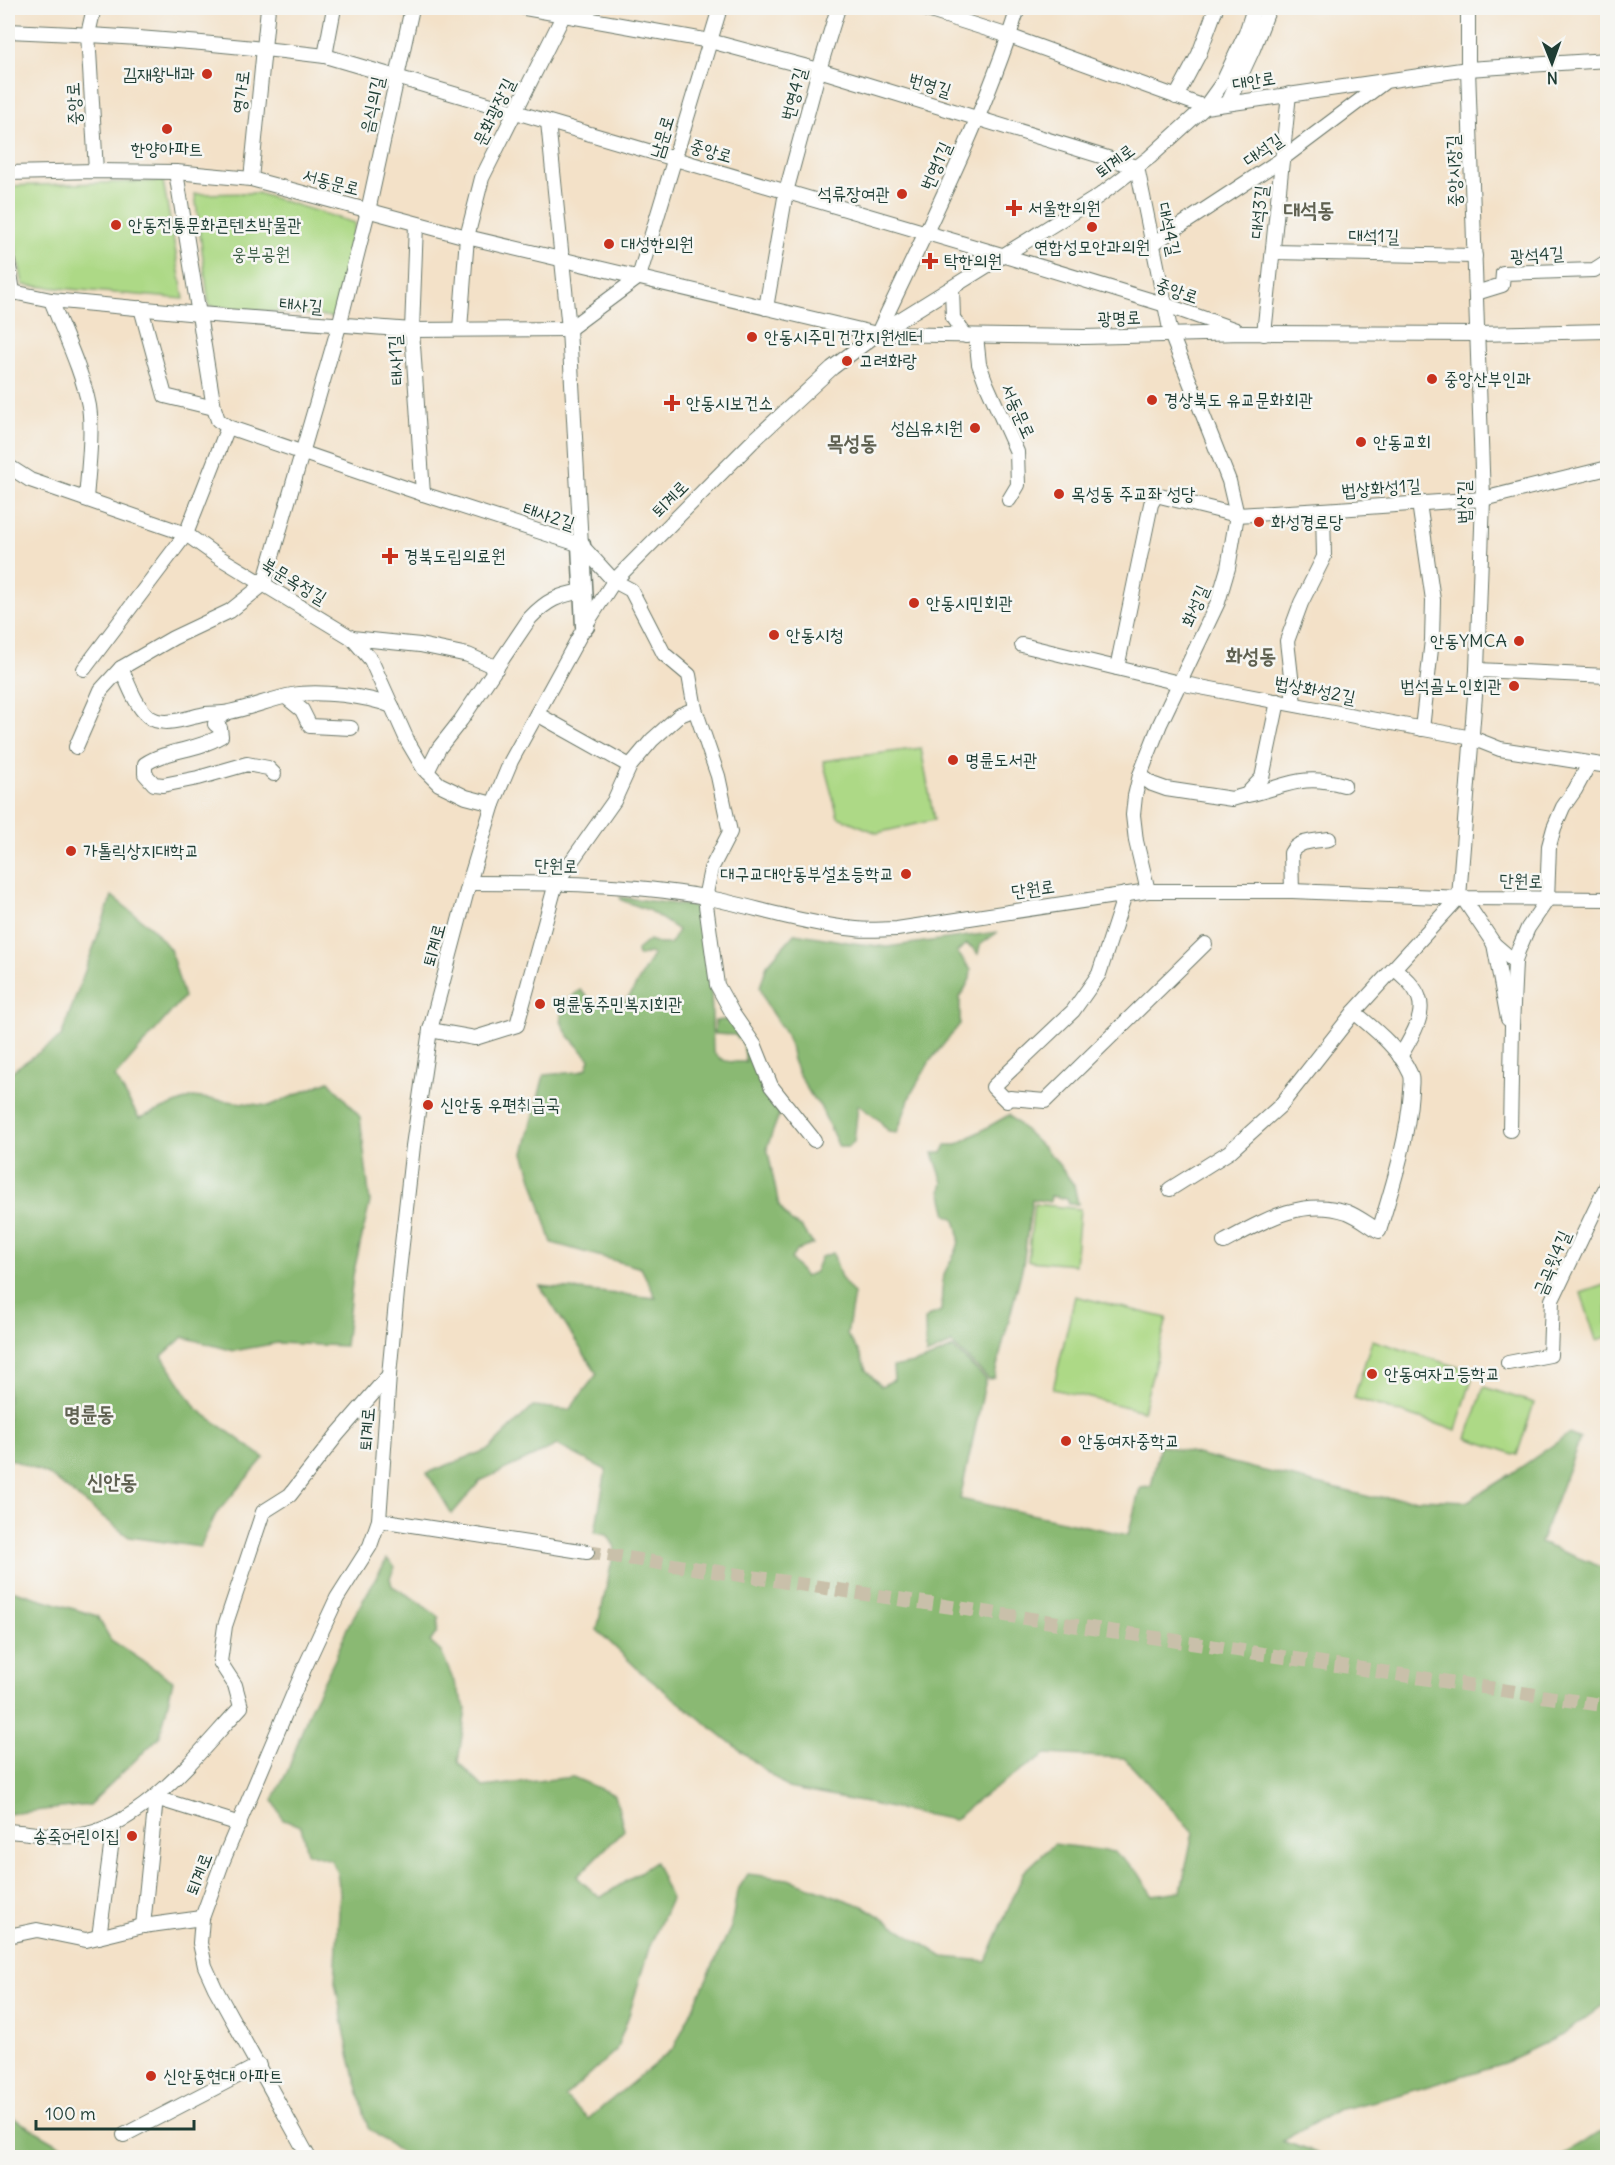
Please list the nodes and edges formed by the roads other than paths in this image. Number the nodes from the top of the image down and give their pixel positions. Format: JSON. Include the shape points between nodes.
{"nodes":[{"id":1,"x":94,"y":8,"type":"edge"},
{"id":2,"x":268,"y":8,"type":"edge"},
{"id":3,"x":334,"y":8,"type":"edge"},
{"id":4,"x":412,"y":8,"type":"edge"},
{"id":5,"x":525,"y":8,"type":"edge"},
{"id":6,"x":720,"y":8,"type":"edge"},
{"id":7,"x":838,"y":8,"type":"edge"},
{"id":8,"x":921,"y":8,"type":"edge"},
{"id":9,"x":1018,"y":8,"type":"edge"},
{"id":10,"x":1216,"y":8,"type":"edge"},
{"id":11,"x":1254,"y":8,"type":"edge"},
{"id":12,"x":1269,"y":8,"type":"edge"},
{"id":13,"x":1468,"y":8,"type":"edge"},
{"id":14,"x":565,"y":11,"type":"edge"},
{"id":15,"x":8,"y":31,"type":"edge"},
{"id":16,"x":88,"y":34,"type":"junction"},
{"id":17,"x":1009,"y":36,"type":"junction"},
{"id":18,"x":710,"y":41,"type":"junction"},
{"id":19,"x":264,"y":48,"type":"junction"},
{"id":20,"x":325,"y":56,"type":"junction"},
{"id":21,"x":1608,"y":60,"type":"edge"},
{"id":22,"x":1468,"y":69,"type":"junction"},
{"id":23,"x":819,"y":70,"type":"junction"},
{"id":24,"x":397,"y":77,"type":"junction"},
{"id":25,"x":1387,"y":80,"type":"junction"},
{"id":26,"x":1289,"y":94,"type":"junction"},
{"id":27,"x":1176,"y":97,"type":"junction"},
{"id":28,"x":1228,"y":104,"type":"junction"},
{"id":29,"x":1204,"y":106,"type":"junction"},
{"id":30,"x":514,"y":113,"type":"junction"},
{"id":31,"x":977,"y":118,"type":"junction"},
{"id":32,"x":548,"y":122,"type":"junction"},
{"id":33,"x":675,"y":159,"type":"junction"},
{"id":34,"x":1282,"y":159,"type":"junction"},
{"id":35,"x":1137,"y":167,"type":"junction"},
{"id":36,"x":96,"y":171,"type":"junction"},
{"id":37,"x":176,"y":172,"type":"junction"},
{"id":38,"x":8,"y":173,"type":"edge"},
{"id":39,"x":251,"y":179,"type":"junction"},
{"id":40,"x":786,"y":192,"type":"junction"},
{"id":41,"x":368,"y":211,"type":"junction"},
{"id":42,"x":416,"y":224,"type":"junction"},
{"id":43,"x":926,"y":233,"type":"junction"},
{"id":44,"x":467,"y":237,"type":"junction"},
{"id":45,"x":1154,"y":243,"type":"junction"},
{"id":46,"x":1273,"y":252,"type":"junction"},
{"id":47,"x":1005,"y":256,"type":"junction"},
{"id":48,"x":1475,"y":256,"type":"junction"},
{"id":49,"x":562,"y":259,"type":"junction"},
{"id":50,"x":8,"y":261,"type":"edge"},
{"id":51,"x":1608,"y":261,"type":"edge"},
{"id":52,"x":639,"y":277,"type":"junction"},
{"id":53,"x":952,"y":288,"type":"junction"},
{"id":54,"x":10,"y":292,"type":"edge"},
{"id":55,"x":1476,"y":293,"type":"junction"},
{"id":56,"x":51,"y":300,"type":"junction"},
{"id":57,"x":1166,"y":305,"type":"junction"},
{"id":58,"x":141,"y":308,"type":"junction"},
{"id":59,"x":766,"y":308,"type":"junction"},
{"id":60,"x":199,"y":314,"type":"junction"},
{"id":61,"x":339,"y":326,"type":"junction"},
{"id":62,"x":460,"y":329,"type":"junction"},
{"id":63,"x":569,"y":329,"type":"junction"},
{"id":64,"x":412,"y":330,"type":"junction"},
{"id":65,"x":1608,"y":331,"type":"edge"},
{"id":66,"x":1243,"y":333,"type":"junction"},
{"id":67,"x":877,"y":334,"type":"junction"},
{"id":68,"x":1171,"y":334,"type":"junction"},
{"id":69,"x":1264,"y":334,"type":"junction"},
{"id":70,"x":1478,"y":334,"type":"junction"},
{"id":71,"x":971,"y":336,"type":"junction"},
{"id":72,"x":214,"y":408,"type":"junction"},
{"id":73,"x":228,"y":427,"type":"junction"},
{"id":74,"x":302,"y":452,"type":"junction"},
{"id":75,"x":8,"y":466,"type":"edge"},
{"id":76,"x":1608,"y":468,"type":"edge"},
{"id":77,"x":423,"y":494,"type":"junction"},
{"id":78,"x":86,"y":499,"type":"junction"},
{"id":79,"x":1483,"y":499,"type":"junction"},
{"id":80,"x":1009,"y":500,"type":"dead end"},
{"id":81,"x":1419,"y":503,"type":"junction"},
{"id":82,"x":1323,"y":510,"type":"junction"},
{"id":83,"x":1237,"y":515,"type":"junction"},
{"id":84,"x":186,"y":534,"type":"junction"},
{"id":85,"x":581,"y":545,"type":"junction"},
{"id":86,"x":614,"y":581,"type":"junction"},
{"id":87,"x":264,"y":584,"type":"junction"},
{"id":88,"x":583,"y":591,"type":"junction"},
{"id":89,"x":585,"y":626,"type":"junction"},
{"id":90,"x":352,"y":638,"type":"junction"},
{"id":91,"x":1023,"y":645,"type":"dead end"},
{"id":92,"x":121,"y":668,"type":"junction"},
{"id":93,"x":497,"y":668,"type":"junction"},
{"id":94,"x":1117,"y":668,"type":"junction"},
{"id":95,"x":84,"y":669,"type":"dead end"},
{"id":96,"x":1477,"y":670,"type":"junction"},
{"id":97,"x":1607,"y":676,"type":"edge"},
{"id":98,"x":1179,"y":683,"type":"junction"},
{"id":99,"x":286,"y":697,"type":"junction"},
{"id":100,"x":1278,"y":701,"type":"junction"},
{"id":101,"x":1294,"y":704,"type":"junction"},
{"id":102,"x":392,"y":706,"type":"junction"},
{"id":103,"x":695,"y":708,"type":"junction"},
{"id":104,"x":228,"y":713,"type":"junction"},
{"id":105,"x":537,"y":714,"type":"junction"},
{"id":106,"x":351,"y":728,"type":"dead end"},
{"id":107,"x":1422,"y":729,"type":"junction"},
{"id":108,"x":1472,"y":738,"type":"junction"},
{"id":109,"x":76,"y":747,"type":"dead end"},
{"id":110,"x":1589,"y":764,"type":"junction"},
{"id":111,"x":630,"y":766,"type":"junction"},
{"id":112,"x":1608,"y":766,"type":"edge"},
{"id":113,"x":427,"y":772,"type":"junction"},
{"id":114,"x":274,"y":774,"type":"dead end"},
{"id":115,"x":1140,"y":775,"type":"junction"},
{"id":116,"x":1344,"y":785,"type":"dead end"},
{"id":117,"x":1246,"y":795,"type":"junction"},
{"id":118,"x":493,"y":804,"type":"junction"},
{"id":119,"x":1329,"y":839,"type":"dead end"},
{"id":120,"x":469,"y":883,"type":"junction"},
{"id":121,"x":556,"y":883,"type":"junction"},
{"id":122,"x":1148,"y":891,"type":"junction"},
{"id":123,"x":1292,"y":891,"type":"junction"},
{"id":124,"x":1125,"y":894,"type":"junction"},
{"id":125,"x":1461,"y":897,"type":"junction"},
{"id":126,"x":705,"y":898,"type":"junction"},
{"id":127,"x":1608,"y":899,"type":"edge"},
{"id":128,"x":1547,"y":900,"type":"junction"},
{"id":129,"x":1205,"y":944,"type":"dead end"},
{"id":130,"x":1494,"y":944,"type":"junction"},
{"id":131,"x":1515,"y":962,"type":"junction"},
{"id":132,"x":1394,"y":968,"type":"junction"},
{"id":133,"x":1354,"y":1012,"type":"junction"},
{"id":134,"x":1512,"y":1026,"type":"junction"},
{"id":135,"x":430,"y":1030,"type":"junction"},
{"id":136,"x":1400,"y":1057,"type":"junction"},
{"id":137,"x":1510,"y":1130,"type":"dead end"},
{"id":138,"x":814,"y":1140,"type":"dead end"},
{"id":139,"x":1608,"y":1183,"type":"edge"},
{"id":140,"x":1170,"y":1189,"type":"dead end"},
{"id":141,"x":1224,"y":1242,"type":"dead end"},
{"id":142,"x":1508,"y":1363,"type":"dead end"},
{"id":143,"x":389,"y":1375,"type":"junction"},
{"id":144,"x":379,"y":1520,"type":"junction"},
{"id":145,"x":587,"y":1552,"type":"tunnel mouth"},
{"id":146,"x":156,"y":1798,"type":"junction"},
{"id":147,"x":240,"y":1824,"type":"junction"},
{"id":148,"x":114,"y":1825,"type":"junction"},
{"id":149,"x":8,"y":1831,"type":"edge"},
{"id":150,"x":202,"y":1918,"type":"junction"},
{"id":151,"x":143,"y":1926,"type":"junction"},
{"id":152,"x":8,"y":1936,"type":"edge"},
{"id":153,"x":99,"y":1937,"type":"junction"},
{"id":154,"x":259,"y":2065,"type":"junction"},
{"id":155,"x":124,"y":2135,"type":"dead end"},
{"id":156,"x":309,"y":2157,"type":"edge"}],
"edges":[{"from":1,"to":16,"type":"street"},
{"from":2,"to":19,"type":"street","name":"영가로"},
{"from":3,"to":20,"type":"street"},
{"from":4,"to":24,"type":"street","name":"음식의길"},
{"from":5,"to":14,"type":"street","name":"번영길"},
{"from":6,"to":18,"type":"street","name":"남문로"},
{"from":7,"to":23,"type":"street","name":"번영4길"},
{"from":8,"to":17,"type":"street","name":"대안로"},
{"from":9,"to":17,"type":"street","name":"번영1길"},
{"from":10,"to":27,"type":"street","via":[[1199,54]]},
{"from":11,"to":29,"type":"street","name":"퇴계로","via":[[1223,82]]},
{"from":12,"to":28,"type":"street"},
{"from":13,"to":22,"type":"street","name":"중앙시장길"},
{"from":14,"to":18,"type":"street","name":"번영길"},
{"from":14,"to":30,"type":"street","name":"문화광장길"},
{"from":15,"to":16,"type":"street","name":"중앙로"},
{"from":16,"to":19,"type":"street","name":"중앙로"},
{"from":16,"to":36,"type":"street","name":"중앙로"},
{"from":17,"to":27,"type":"street","name":"대안로"},
{"from":17,"to":31,"type":"street","name":"번영1길"},
{"from":18,"to":23,"type":"street","name":"번영길"},
{"from":18,"to":33,"type":"street","name":"남문로"},
{"from":19,"to":20,"type":"street","name":"중앙로"},
{"from":19,"to":39,"type":"street","name":"영가로"},
{"from":20,"to":24,"type":"street","name":"중앙로"},
{"from":21,"to":22,"type":"street","name":"대안로"},
{"from":22,"to":25,"type":"street","name":"대안로"},
{"from":22,"to":48,"type":"street","name":"중앙시장길"},
{"from":23,"to":31,"type":"street","name":"번영길"},
{"from":23,"to":40,"type":"street","name":"번영4길"},
{"from":24,"to":30,"type":"street","name":"중앙로"},
{"from":24,"to":41,"type":"street","name":"음식의길"},
{"from":25,"to":26,"type":"street","name":"대안로"},
{"from":25,"to":34,"type":"street","name":"대석길"},
{"from":26,"to":28,"type":"street","name":"대안로"},
{"from":26,"to":34,"type":"street","name":"대석3길"},
{"from":27,"to":29,"type":"street","name":"대안로"},
{"from":28,"to":29,"type":"street","name":"대안로"},
{"from":29,"to":35,"type":"street","name":"퇴계로"},
{"from":30,"to":32,"type":"street","name":"중앙로"},
{"from":30,"to":44,"type":"street","name":"문화광장길","via":[[482,178]]},
{"from":31,"to":35,"type":"street","name":"번영길"},
{"from":31,"to":43,"type":"street","name":"번영1길"},
{"from":32,"to":33,"type":"street","name":"중앙로"},
{"from":32,"to":49,"type":"street","name":"태사2길"},
{"from":33,"to":40,"type":"street","name":"중앙로"},
{"from":33,"to":52,"type":"street","name":"남문로"},
{"from":34,"to":45,"type":"street","name":"대석길"},
{"from":34,"to":46,"type":"street","name":"대석3길"},
{"from":35,"to":45,"type":"street","name":"대석4길"},
{"from":35,"to":47,"type":"street","name":"퇴계로"},
{"from":36,"to":37,"type":"street","name":"서동문로"},
{"from":36,"to":38,"type":"street","name":"서동문로"},
{"from":37,"to":39,"type":"street","name":"서동문로"},
{"from":37,"to":60,"type":"street"},
{"from":39,"to":41,"type":"street","name":"서동문로"},
{"from":40,"to":43,"type":"street","name":"중앙로"},
{"from":40,"to":59,"type":"street"},
{"from":41,"to":42,"type":"street","name":"서동문로"},
{"from":41,"to":61,"type":"street","name":"음식의길"},
{"from":42,"to":44,"type":"street","name":"서동문로"},
{"from":42,"to":64,"type":"street","name":"태사1길"},
{"from":43,"to":47,"type":"street","name":"중앙로"},
{"from":43,"to":67,"type":"street","name":"번영1길"},
{"from":44,"to":49,"type":"street","name":"서동문로"},
{"from":44,"to":62,"type":"street"},
{"from":45,"to":57,"type":"street","name":"대석4길"},
{"from":46,"to":48,"type":"street","name":"대석1길"},
{"from":46,"to":69,"type":"street","name":"대석3길"},
{"from":47,"to":53,"type":"street","name":"퇴계로"},
{"from":47,"to":57,"type":"street","name":"중앙로"},
{"from":48,"to":55,"type":"street","name":"중앙시장길"},
{"from":49,"to":52,"type":"street","name":"서동문로"},
{"from":49,"to":63,"type":"street","name":"태사2길"},
{"from":50,"to":54,"type":"street"},
{"from":51,"to":55,"type":"street","name":"광석4길","via":[[1594,270],[1503,273],[1502,285]]},
{"from":52,"to":59,"type":"street","name":"광명로"},
{"from":52,"to":63,"type":"street"},
{"from":53,"to":67,"type":"street","name":"퇴계로"},
{"from":53,"to":71,"type":"street","via":[[953,318]]},
{"from":54,"to":56,"type":"street","name":"태사길"},
{"from":55,"to":70,"type":"street","name":"중앙시장길"},
{"from":56,"to":58,"type":"street","name":"태사길"},
{"from":56,"to":78,"type":"street","via":[[89,406]]},
{"from":57,"to":66,"type":"street","name":"중앙로"},
{"from":57,"to":68,"type":"street","name":"대석4길"},
{"from":58,"to":60,"type":"street","name":"태사길"},
{"from":58,"to":72,"type":"street","via":[[165,396]]},
{"from":59,"to":67,"type":"street","name":"광명로"},
{"from":60,"to":61,"type":"street","name":"태사길"},
{"from":60,"to":72,"type":"street"},
{"from":61,"to":64,"type":"street","name":"태사길"},
{"from":61,"to":74,"type":"street","name":"음식의길"},
{"from":62,"to":63,"type":"street","name":"태사길"},
{"from":62,"to":64,"type":"street","name":"태사길"},
{"from":63,"to":85,"type":"street","name":"태사2길"},
{"from":64,"to":77,"type":"street","name":"태사1길"},
{"from":65,"to":70,"type":"street","name":"광명로"},
{"from":66,"to":68,"type":"street","name":"광명로"},
{"from":66,"to":69,"type":"street","name":"광명로"},
{"from":67,"to":71,"type":"street","name":"광명로"},
{"from":67,"to":86,"type":"street","name":"퇴계로","via":[[832,368],[774,422]]},
{"from":68,"to":71,"type":"street","name":"광명로"},
{"from":68,"to":83,"type":"street","name":"화성길","via":[[1229,481]]},
{"from":69,"to":70,"type":"street","name":"광명로"},
{"from":70,"to":79,"type":"street","name":"법상길"},
{"from":71,"to":80,"type":"street","name":"서동문로","via":[[986,383],[1017,452],[1018,485]]},
{"from":72,"to":73,"type":"street","via":[[218,420]]},
{"from":73,"to":74,"type":"street","name":"태사2길"},
{"from":73,"to":84,"type":"street"},
{"from":74,"to":77,"type":"street","name":"태사2길"},
{"from":74,"to":87,"type":"street"},
{"from":75,"to":78,"type":"street","name":"북문옥정길","via":[[30,480]]},
{"from":76,"to":79,"type":"street","name":"법상화성1길"},
{"from":77,"to":85,"type":"street","name":"태사2길"},
{"from":78,"to":84,"type":"street","name":"북문옥정길"},
{"from":79,"to":81,"type":"street","name":"법상화성1길"},
{"from":79,"to":96,"type":"street","name":"법상길"},
{"from":81,"to":82,"type":"street","name":"법상화성1길"},
{"from":81,"to":107,"type":"street","via":[[1433,600]]},
{"from":82,"to":83,"type":"street","name":"법상화성1길"},
{"from":82,"to":101,"type":"street","via":[[1324,557],[1300,603],[1287,642]]},
{"from":83,"to":94,"type":"street","name":"법상화성1길","via":[[1156,495]]},
{"from":83,"to":98,"type":"street","name":"화성길","via":[[1218,602]]},
{"from":84,"to":87,"type":"street","name":"북문옥정길"},
{"from":84,"to":95,"type":"street"},
{"from":85,"to":86,"type":"street"},
{"from":85,"to":88,"type":"main road"},
{"from":86,"to":89,"type":"street","name":"퇴계로"},
{"from":86,"to":103,"type":"street","via":[[631,590],[664,654],[689,675]]},
{"from":87,"to":90,"type":"street","name":"북문옥정길"},
{"from":87,"to":92,"type":"street","via":[[230,611]]},
{"from":88,"to":89,"type":"main road"},
{"from":88,"to":93,"type":"street","via":[[563,594],[543,604]]},
{"from":89,"to":105,"type":"street","name":"퇴계로"},
{"from":90,"to":93,"type":"street","via":[[420,645],[468,655]]},
{"from":90,"to":102,"type":"street","name":"북문옥정길","via":[[371,660]]},
{"from":91,"to":94,"type":"street","name":"법상화성2길"},
{"from":92,"to":104,"type":"street","via":[[139,705],[159,722]]},
{"from":92,"to":109,"type":"street","via":[[101,690]]},
{"from":93,"to":113,"type":"street","via":[[439,748]]},
{"from":94,"to":98,"type":"street","name":"법상화성2길"},
{"from":96,"to":97,"type":"street"},
{"from":96,"to":108,"type":"street","name":"법상길"},
{"from":98,"to":100,"type":"street","name":"법상화성2길"},
{"from":98,"to":115,"type":"street","name":"화성길"},
{"from":99,"to":102,"type":"street","via":[[352,696]]},
{"from":99,"to":104,"type":"street"},
{"from":99,"to":106,"type":"street","via":[[302,711],[310,726]]},
{"from":100,"to":101,"type":"street","name":"법상화성2길"},
{"from":100,"to":117,"type":"street","via":[[1262,778]]},
{"from":101,"to":107,"type":"street","name":"법상화성2길"},
{"from":102,"to":113,"type":"street","name":"북문옥정길"},
{"from":103,"to":111,"type":"street","via":[[680,715]]},
{"from":103,"to":126,"type":"street","via":[[718,776],[730,832],[711,869]]},
{"from":104,"to":114,"type":"street","via":[[215,724],[221,736],[209,744],[159,755],[145,765],[146,774],[154,784],[163,785],[247,764],[268,768]]},
{"from":105,"to":111,"type":"street"},
{"from":105,"to":118,"type":"street","name":"퇴계로"},
{"from":107,"to":108,"type":"street","name":"법상화성2길"},
{"from":108,"to":110,"type":"street","name":"법상화성2길","via":[[1500,749]]},
{"from":108,"to":125,"type":"street","name":"법상길"},
{"from":110,"to":112,"type":"street","name":"법상화성2길"},
{"from":110,"to":128,"type":"street","via":[[1554,828],[1549,846]]},
{"from":111,"to":121,"type":"street","via":[[614,801]]},
{"from":113,"to":118,"type":"street","name":"북문옥정길","via":[[457,793]]},
{"from":115,"to":117,"type":"street","via":[[1166,789],[1232,799]]},
{"from":115,"to":122,"type":"street","name":"화성길","via":[[1134,815]]},
{"from":116,"to":117,"type":"street","via":[[1299,780]]},
{"from":118,"to":120,"type":"street","name":"퇴계로"},
{"from":119,"to":123,"type":"street","via":[[1293,849]]},
{"from":120,"to":121,"type":"street","name":"단원로"},
{"from":120,"to":135,"type":"street","name":"퇴계로"},
{"from":121,"to":126,"type":"street","name":"단원로","via":[[629,886]]},
{"from":121,"to":135,"type":"street","via":[[517,1025],[475,1038]]},
{"from":122,"to":123,"type":"street","name":"단원로"},
{"from":122,"to":124,"type":"street","name":"단원로"},
{"from":123,"to":125,"type":"street","name":"단원로"},
{"from":124,"to":126,"type":"street","name":"단원로","via":[[897,929],[858,930]]},
{"from":124,"to":129,"type":"street","via":[[1099,974],[1073,1011],[993,1088],[1007,1101],[1046,1101]]},
{"from":125,"to":128,"type":"street","name":"단원로"},
{"from":125,"to":130,"type":"street"},
{"from":125,"to":132,"type":"street"},
{"from":126,"to":138,"type":"street","via":[[717,985],[755,1046],[771,1086]]},
{"from":127,"to":128,"type":"street","name":"단원로"},
{"from":128,"to":131,"type":"street","via":[[1528,928]]},
{"from":130,"to":131,"type":"street"},
{"from":130,"to":134,"type":"street","via":[[1501,990]]},
{"from":131,"to":134,"type":"street"},
{"from":132,"to":133,"type":"street"},
{"from":132,"to":136,"type":"street","via":[[1420,998],[1420,1016]]},
{"from":133,"to":136,"type":"street"},
{"from":133,"to":140,"type":"street","via":[[1280,1106],[1228,1152]]},
{"from":134,"to":137,"type":"street"},
{"from":135,"to":143,"type":"street","name":"퇴계로","via":[[413,1146]]},
{"from":136,"to":141,"type":"street","via":[[1412,1075],[1410,1109],[1402,1156],[1379,1231],[1348,1212],[1311,1206],[1266,1219]]},
{"from":139,"to":142,"type":"street","name":"금곡윗4길","via":[[1552,1300],[1550,1355]]},
{"from":143,"to":144,"type":"street","name":"퇴계로"},
{"from":143,"to":146,"type":"street","via":[[290,1495],[263,1512],[225,1626],[220,1662],[236,1685],[242,1707]]},
{"from":144,"to":145,"type":"street"},
{"from":144,"to":147,"type":"street","name":"퇴계로","via":[[370,1545],[337,1598],[309,1659]]},
{"from":146,"to":147,"type":"street"},
{"from":146,"to":148,"type":"street"},
{"from":146,"to":151,"type":"street"},
{"from":147,"to":150,"type":"street","name":"퇴계로"},
{"from":148,"to":149,"type":"street","via":[[76,1836]]},
{"from":148,"to":153,"type":"street"},
{"from":150,"to":151,"type":"street"},
{"from":150,"to":154,"type":"street","name":"퇴계로","via":[[200,1943],[206,1966]]},
{"from":151,"to":153,"type":"street"},
{"from":152,"to":153,"type":"street","via":[[37,1930],[86,1940]]},
{"from":154,"to":155,"type":"street"},
{"from":154,"to":156,"type":"street","name":"퇴계로"}]}
